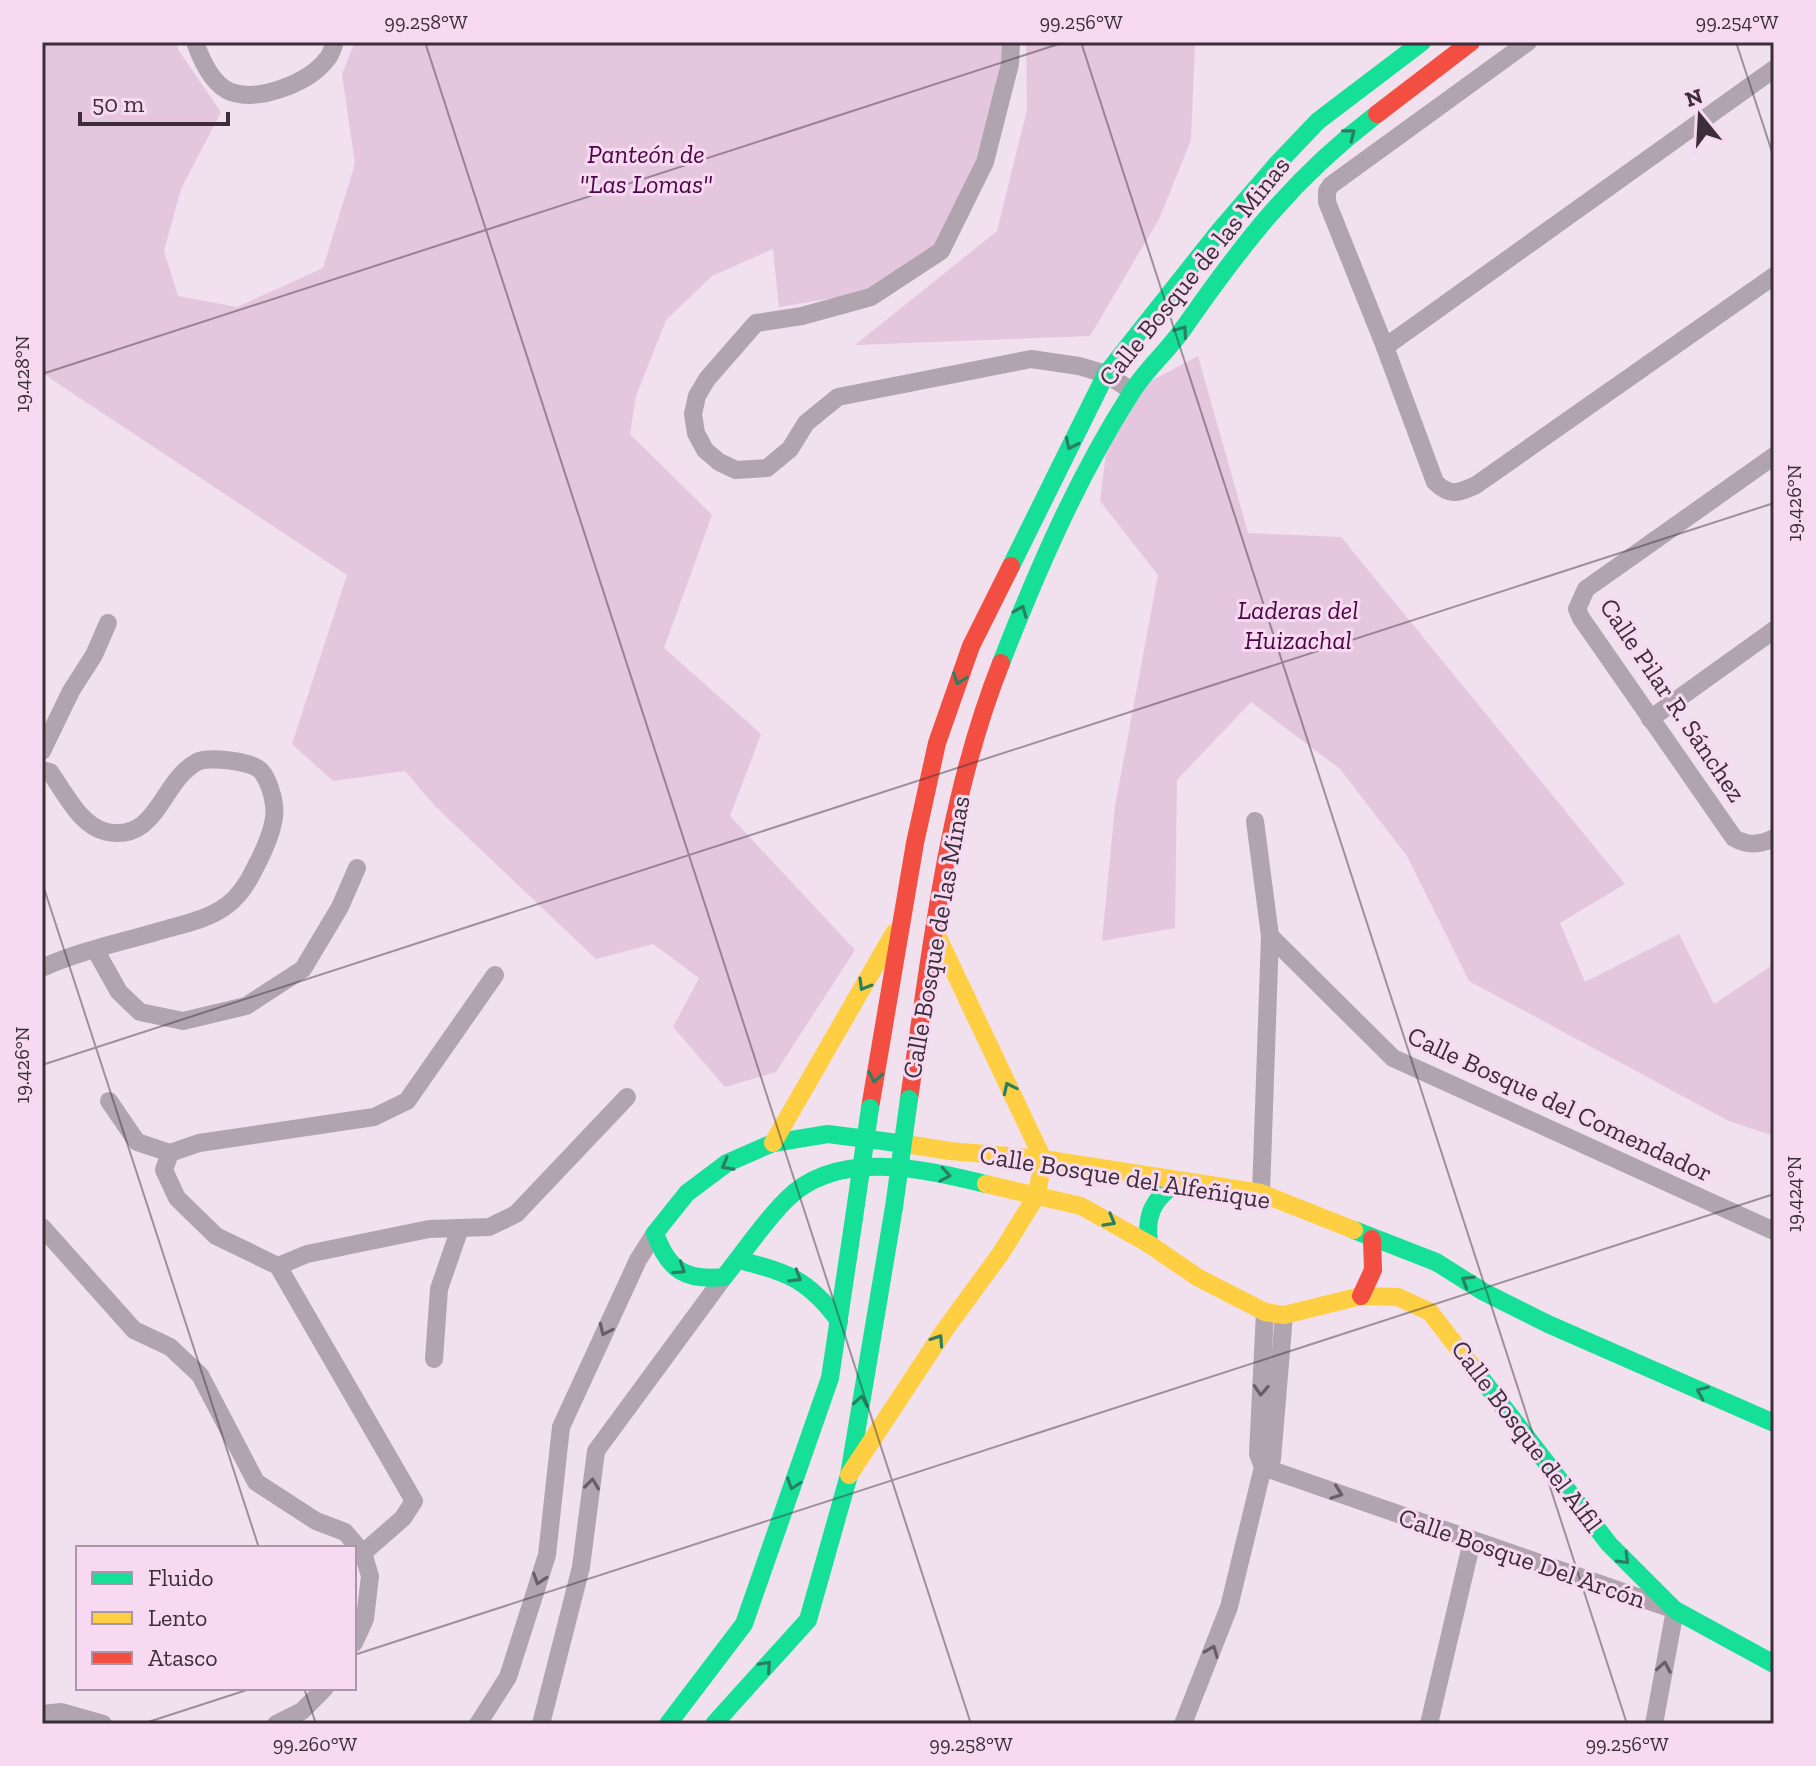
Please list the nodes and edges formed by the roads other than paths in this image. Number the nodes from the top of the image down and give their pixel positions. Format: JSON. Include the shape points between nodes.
{"nodes":[{"id":1,"x":195,"y":42,"type":"edge"},
{"id":2,"x":335,"y":42,"type":"edge"},
{"id":3,"x":1011,"y":42,"type":"edge"},
{"id":4,"x":1422,"y":42,"type":"edge"},
{"id":5,"x":1471,"y":42,"type":"edge"},
{"id":6,"x":1528,"y":42,"type":"edge"},
{"id":7,"x":1774,"y":69,"type":"edge"},
{"id":8,"x":1774,"y":276,"type":"edge"},
{"id":9,"x":1385,"y":347,"type":"junction"},
{"id":10,"x":1106,"y":374,"type":"junction"},
{"id":11,"x":1132,"y":391,"type":"junction"},
{"id":12,"x":1774,"y":456,"type":"edge"},
{"id":13,"x":108,"y":623,"type":"dead end"},
{"id":14,"x":1774,"y":630,"type":"edge"},
{"id":15,"x":1650,"y":719,"type":"junction"},
{"id":16,"x":42,"y":751,"type":"edge"},
{"id":17,"x":42,"y":770,"type":"edge"},
{"id":18,"x":1255,"y":821,"type":"dead end"},
{"id":19,"x":1774,"y":838,"type":"edge"},
{"id":20,"x":357,"y":868,"type":"dead end"},
{"id":21,"x":903,"y":917,"type":"junction"},
{"id":22,"x":934,"y":929,"type":"junction"},
{"id":23,"x":1270,"y":936,"type":"junction"},
{"id":24,"x":96,"y":951,"type":"junction"},
{"id":25,"x":42,"y":968,"type":"edge"},
{"id":26,"x":495,"y":975,"type":"dead end"},
{"id":27,"x":627,"y":1097,"type":"dead end"},
{"id":28,"x":109,"y":1101,"type":"dead end"},
{"id":29,"x":773,"y":1143,"type":"junction"},
{"id":30,"x":1043,"y":1159,"type":"junction"},
{"id":31,"x":167,"y":1161,"type":"junction"},
{"id":32,"x":1179,"y":1181,"type":"junction"},
{"id":33,"x":1261,"y":1193,"type":"junction"},
{"id":34,"x":1037,"y":1195,"type":"junction"},
{"id":35,"x":42,"y":1227,"type":"edge"},
{"id":36,"x":460,"y":1228,"type":"junction"},
{"id":37,"x":1774,"y":1231,"type":"edge"},
{"id":38,"x":655,"y":1233,"type":"junction"},
{"id":39,"x":1372,"y":1239,"type":"junction"},
{"id":40,"x":1149,"y":1244,"type":"junction"},
{"id":41,"x":738,"y":1260,"type":"junction"},
{"id":42,"x":278,"y":1266,"type":"junction"},
{"id":43,"x":724,"y":1277,"type":"junction"},
{"id":44,"x":1361,"y":1296,"type":"junction"},
{"id":45,"x":1274,"y":1314,"type":"junction"},
{"id":46,"x":839,"y":1321,"type":"junction"},
{"id":47,"x":434,"y":1359,"type":"dead end"},
{"id":48,"x":1774,"y":1423,"type":"edge"},
{"id":49,"x":1263,"y":1467,"type":"junction"},
{"id":50,"x":849,"y":1475,"type":"junction"},
{"id":51,"x":1472,"y":1541,"type":"junction"},
{"id":52,"x":363,"y":1553,"type":"junction"},
{"id":53,"x":1675,"y":1610,"type":"junction"},
{"id":54,"x":356,"y":1639,"type":"edge"},
{"id":55,"x":1774,"y":1664,"type":"edge"},
{"id":56,"x":323,"y":1690,"type":"edge"},
{"id":57,"x":42,"y":1714,"type":"edge"},
{"id":58,"x":1428,"y":1722,"type":"edge"},
{"id":59,"x":103,"y":1724,"type":"edge"},
{"id":60,"x":276,"y":1724,"type":"edge"},
{"id":61,"x":478,"y":1724,"type":"edge"},
{"id":62,"x":541,"y":1724,"type":"edge"},
{"id":63,"x":668,"y":1724,"type":"edge"},
{"id":64,"x":714,"y":1724,"type":"edge"},
{"id":65,"x":1183,"y":1724,"type":"edge"},
{"id":66,"x":1654,"y":1724,"type":"edge"}],
"edges":[{"from":1,"to":2,"type":"street","via":[[203,62],[230,92],[256,93],[280,90],[306,78],[327,59]]},
{"from":3,"to":10,"type":"street","via":[[985,162],[941,251],[871,297],[756,323],[697,396],[696,433],[719,462],[736,470],[767,468],[790,449],[806,423],[838,397],[1031,359]]},
{"from":4,"to":10,"type":"main road","name":"Calle Bosque de las Minas","via":[[1318,121],[1286,154]]},
{"from":11,"to":5,"type":"main road","name":"Calle Bosque de las Minas","one_way":true,"via":[[1289,190],[1337,144]]},
{"from":6,"to":9,"type":"street","via":[[1327,191]]},
{"from":7,"to":9,"type":"street"},
{"from":8,"to":9,"type":"street","via":[[1460,492],[1444,491],[1435,482]]},
{"from":10,"to":11,"type":"street"},
{"from":10,"to":21,"type":"main road","name":"Calle Bosque de las Minas","one_way":true,"via":[[971,646],[937,743]]},
{"from":22,"to":11,"type":"main road","name":"Calle Bosque de las Minas","one_way":true,"via":[[965,773],[990,690],[1032,583]]},
{"from":12,"to":15,"type":"street","name":"Calle Pilar R. Sánchez","via":[[1586,589],[1577,609],[1581,618]]},
{"from":13,"to":16,"type":"street"},
{"from":14,"to":15,"type":"street"},
{"from":15,"to":19,"type":"street","name":"Calle Pilar R. Sánchez","via":[[1734,838],[1745,844]]},
{"from":17,"to":24,"type":"street","via":[[50,772],[90,826],[109,833],[136,829],[153,817],[175,780],[198,761],[248,764],[260,770],[270,789],[275,808],[266,848],[245,888],[226,907]]},
{"from":18,"to":23,"type":"street"},
{"from":20,"to":24,"type":"street","via":[[303,969],[246,1006],[183,1021],[140,1012],[119,992]]},
{"from":21,"to":29,"type":"main road","one_way":true},
{"from":21,"to":46,"type":"main road","name":"Calle Bosque de las Minas","one_way":true,"bridge":true},
{"from":30,"to":22,"type":"main road","one_way":true},
{"from":50,"to":22,"type":"main road","name":"Calle Bosque de las Minas","one_way":true,"bridge":true},
{"from":23,"to":33,"type":"street"},
{"from":23,"to":37,"type":"street","name":"Calle Bosque del Comendador","via":[[1393,1058]]},
{"from":24,"to":25,"type":"street"},
{"from":26,"to":31,"type":"street","via":[[407,1101],[374,1117],[199,1143]]},
{"from":27,"to":36,"type":"street","via":[[516,1214],[489,1227]]},
{"from":28,"to":31,"type":"street","via":[[137,1142]]},
{"from":29,"to":30,"type":"main road","name":"Calle Bosque del Alfeñique","via":[[855,1136]]},
{"from":29,"to":38,"type":"main road","name":"Calle Bosque del Alfeñique","one_way":true,"via":[[708,1176]]},
{"from":30,"to":32,"type":"main road","name":"Calle Bosque del Alfeñique"},
{"from":30,"to":34,"type":"main road"},
{"from":31,"to":42,"type":"street","via":[[177,1198],[216,1236]]},
{"from":32,"to":33,"type":"main road","name":"Calle Bosque del Alfeñique"},
{"from":32,"to":40,"type":"main road","via":[[1151,1204],[1146,1222]]},
{"from":33,"to":39,"type":"main road","name":"Calle Bosque del Alfeñique"},
{"from":34,"to":40,"type":"main road","name":"Calle Bosque del Alfeñique","one_way":true,"via":[[1081,1206]]},
{"from":41,"to":34,"type":"main road","name":"Calle Bosque del Alfeñique","one_way":true,"via":[[787,1198],[824,1174],[868,1166],[941,1173]]},
{"from":50,"to":34,"type":"main road","one_way":true},
{"from":35,"to":52,"type":"street","via":[[134,1330],[170,1347],[200,1375],[256,1482],[316,1521],[345,1532]]},
{"from":36,"to":42,"type":"street","via":[[429,1229],[307,1254]]},
{"from":36,"to":47,"type":"street","via":[[439,1289]]},
{"from":38,"to":43,"type":"main road","one_way":true,"via":[[671,1266],[705,1280]]},
{"from":38,"to":61,"type":"street","one_way":true,"via":[[561,1427],[547,1555],[508,1677]]},
{"from":39,"to":44,"type":"main road","via":[[1373,1270]]},
{"from":48,"to":39,"type":"main road","name":"Calle Bosque del Alfeñique","one_way":true,"via":[[1548,1324],[1436,1262]]},
{"from":40,"to":45,"type":"main road","name":"Calle Bosque del Alfeñique","via":[[1197,1277]]},
{"from":41,"to":43,"type":"main road","name":"Calle Bosque del Alfeñique"},
{"from":41,"to":46,"type":"main road","one_way":true,"via":[[786,1270],[825,1300]]},
{"from":42,"to":52,"type":"street","via":[[414,1501],[403,1518]]},
{"from":62,"to":43,"type":"street","one_way":true,"via":[[581,1567],[596,1451]]},
{"from":44,"to":45,"type":"main road"},
{"from":44,"to":53,"type":"main road","name":"Calle Bosque del Alfil","one_way":true,"via":[[1398,1297],[1430,1312],[1609,1544]]},
{"from":45,"to":49,"type":"street","via":[[1258,1454]]},
{"from":46,"to":63,"type":"main road","name":"Calle Bosque de las Minas","one_way":true,"via":[[830,1378],[744,1624]]},
{"from":49,"to":51,"type":"street","name":"Calle Bosque Del Arcón","one_way":true},
{"from":65,"to":49,"type":"street","one_way":true,"via":[[1229,1607]]},
{"from":64,"to":50,"type":"main road","name":"Calle Bosque de las Minas","one_way":true,"via":[[808,1620]]},
{"from":51,"to":53,"type":"street","name":"Calle Bosque Del Arcón"},
{"from":51,"to":58,"type":"street"},
{"from":52,"to":54,"type":"street","via":[[370,1576],[365,1619]]},
{"from":53,"to":55,"type":"main road","name":"Calle Bosque Del Arcón"},
{"from":66,"to":53,"type":"street","one_way":true},
{"from":56,"to":60,"type":"street","via":[[302,1711]]},
{"from":57,"to":59,"type":"street","via":[[61,1712]]}]}
